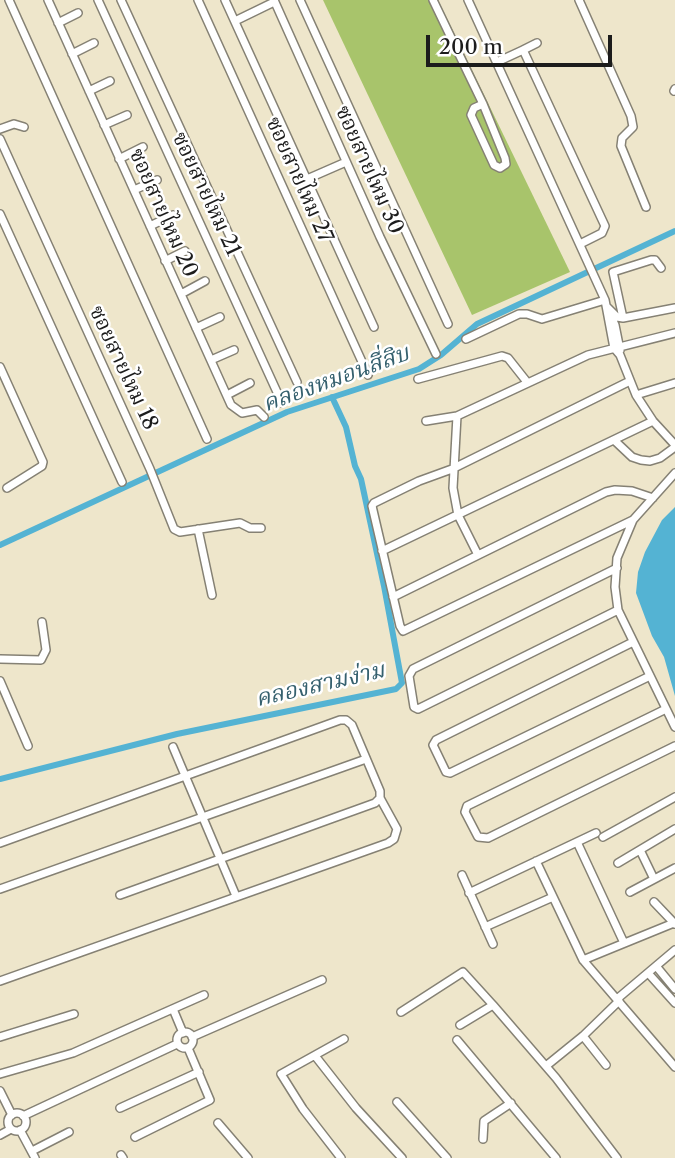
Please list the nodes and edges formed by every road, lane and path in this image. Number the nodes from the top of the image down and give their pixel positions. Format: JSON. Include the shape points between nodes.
{"nodes":[{"id":1,"x":9,"y":0,"type":"edge"},
{"id":2,"x":48,"y":0,"type":"edge"},
{"id":3,"x":98,"y":0,"type":"edge"},
{"id":4,"x":121,"y":0,"type":"edge"},
{"id":5,"x":198,"y":0,"type":"edge"},
{"id":6,"x":225,"y":0,"type":"edge"},
{"id":7,"x":299,"y":0,"type":"edge"},
{"id":8,"x":433,"y":0,"type":"edge"},
{"id":9,"x":468,"y":0,"type":"edge"},
{"id":10,"x":579,"y":0,"type":"edge"},
{"id":11,"x":274,"y":1,"type":"edge"},
{"id":12,"x":78,"y":13,"type":"dead end"},
{"id":13,"x":234,"y":21,"type":"junction"},
{"id":14,"x":58,"y":23,"type":"junction"},
{"id":15,"x":94,"y":43,"type":"dead end"},
{"id":16,"x":537,"y":43,"type":"dead end"},
{"id":17,"x":523,"y":50,"type":"junction"},
{"id":18,"x":72,"y":54,"type":"junction"},
{"id":19,"x":496,"y":62,"type":"junction"},
{"id":20,"x":110,"y":81,"type":"dead end"},
{"id":21,"x":89,"y":91,"type":"junction"},
{"id":22,"x":482,"y":104,"type":"junction"},
{"id":23,"x":127,"y":115,"type":"dead end"},
{"id":24,"x":104,"y":125,"type":"junction"},
{"id":25,"x":24,"y":127,"type":"dead end"},
{"id":26,"x":0,"y":129,"type":"edge"},
{"id":27,"x":0,"y":139,"type":"edge"},
{"id":28,"x":144,"y":147,"type":"dead end"},
{"id":29,"x":3,"y":155,"type":"edge"},
{"id":30,"x":120,"y":159,"type":"junction"},
{"id":31,"x":346,"y":162,"type":"junction"},
{"id":32,"x":307,"y":179,"type":"junction"},
{"id":33,"x":157,"y":180,"type":"dead end"},
{"id":34,"x":134,"y":190,"type":"junction"},
{"id":35,"x":646,"y":207,"type":"dead end"},
{"id":36,"x":0,"y":214,"type":"edge"},
{"id":37,"x":173,"y":215,"type":"dead end"},
{"id":38,"x":150,"y":226,"type":"junction"},
{"id":39,"x":580,"y":244,"type":"junction"},
{"id":40,"x":185,"y":251,"type":"dead end"},
{"id":41,"x":165,"y":261,"type":"junction"},
{"id":42,"x":661,"y":268,"type":"dead end"},
{"id":43,"x":205,"y":281,"type":"dead end"},
{"id":44,"x":181,"y":294,"type":"junction"},
{"id":45,"x":607,"y":306,"type":"junction"},
{"id":46,"x":675,"y":308,"type":"edge"},
{"id":47,"x":219,"y":317,"type":"dead end"},
{"id":48,"x":623,"y":318,"type":"junction"},
{"id":49,"x":448,"y":324,"type":"dead end"},
{"id":50,"x":374,"y":327,"type":"dead end"},
{"id":51,"x":196,"y":328,"type":"junction"},
{"id":52,"x":675,"y":333,"type":"edge"},
{"id":53,"x":466,"y":339,"type":"dead end"},
{"id":54,"x":617,"y":346,"type":"junction"},
{"id":55,"x":234,"y":350,"type":"dead end"},
{"id":56,"x":436,"y":354,"type":"dead end"},
{"id":57,"x":211,"y":360,"type":"junction"},
{"id":58,"x":0,"y":367,"type":"edge"},
{"id":59,"x":368,"y":375,"type":"dead end"},
{"id":60,"x":418,"y":379,"type":"dead end"},
{"id":61,"x":630,"y":381,"type":"junction"},
{"id":62,"x":297,"y":382,"type":"dead end"},
{"id":63,"x":527,"y":382,"type":"junction"},
{"id":64,"x":250,"y":383,"type":"dead end"},
{"id":65,"x":675,"y":383,"type":"edge"},
{"id":66,"x":636,"y":394,"type":"junction"},
{"id":67,"x":226,"y":396,"type":"junction"},
{"id":68,"x":282,"y":403,"type":"dead end"},
{"id":69,"x":457,"y":416,"type":"junction"},
{"id":70,"x":264,"y":417,"type":"dead end"},
{"id":71,"x":426,"y":421,"type":"dead end"},
{"id":72,"x":653,"y":421,"type":"junction"},
{"id":73,"x":207,"y":439,"type":"dead end"},
{"id":74,"x":614,"y":440,"type":"junction"},
{"id":75,"x":675,"y":446,"type":"edge"},
{"id":76,"x":452,"y":469,"type":"junction"},
{"id":77,"x":675,"y":473,"type":"edge"},
{"id":78,"x":122,"y":482,"type":"dead end"},
{"id":79,"x":7,"y":488,"type":"dead end"},
{"id":80,"x":653,"y":498,"type":"junction"},
{"id":81,"x":458,"y":515,"type":"junction"},
{"id":82,"x":633,"y":520,"type":"junction"},
{"id":83,"x":261,"y":528,"type":"dead end"},
{"id":84,"x":198,"y":529,"type":"junction"},
{"id":85,"x":382,"y":551,"type":"junction"},
{"id":86,"x":478,"y":555,"type":"junction"},
{"id":87,"x":617,"y":568,"type":"junction"},
{"id":88,"x":212,"y":595,"type":"dead end"},
{"id":89,"x":393,"y":597,"type":"junction"},
{"id":90,"x":618,"y":610,"type":"junction"},
{"id":91,"x":42,"y":622,"type":"dead end"},
{"id":92,"x":633,"y":642,"type":"junction"},
{"id":93,"x":0,"y":659,"type":"edge"},
{"id":94,"x":650,"y":676,"type":"junction"},
{"id":95,"x":0,"y":681,"type":"edge"},
{"id":96,"x":666,"y":709,"type":"junction"},
{"id":97,"x":675,"y":727,"type":"edge"},
{"id":98,"x":28,"y":746,"type":"dead end"},
{"id":99,"x":675,"y":746,"type":"edge"},
{"id":100,"x":173,"y":747,"type":"dead end"},
{"id":101,"x":366,"y":759,"type":"junction"},
{"id":102,"x":186,"y":776,"type":"junction"},
{"id":103,"x":675,"y":797,"type":"edge"},
{"id":104,"x":380,"y":798,"type":"junction"},
{"id":105,"x":204,"y":817,"type":"junction"},
{"id":106,"x":675,"y":829,"type":"edge"},
{"id":107,"x":577,"y":842,"type":"junction"},
{"id":108,"x":0,"y":843,"type":"edge"},
{"id":109,"x":640,"y":850,"type":"junction"},
{"id":110,"x":222,"y":860,"type":"junction"},
{"id":111,"x":536,"y":861,"type":"junction"},
{"id":112,"x":618,"y":863,"type":"dead end"},
{"id":113,"x":675,"y":868,"type":"edge"},
{"id":114,"x":462,"y":875,"type":"dead end"},
{"id":115,"x":654,"y":879,"type":"junction"},
{"id":116,"x":0,"y":889,"type":"edge"},
{"id":117,"x":630,"y":892,"type":"dead end"},
{"id":118,"x":469,"y":893,"type":"junction"},
{"id":119,"x":120,"y":895,"type":"dead end"},
{"id":120,"x":236,"y":896,"type":"junction"},
{"id":121,"x":553,"y":897,"type":"junction"},
{"id":122,"x":654,"y":902,"type":"dead end"},
{"id":123,"x":674,"y":924,"type":"edge"},
{"id":124,"x":485,"y":927,"type":"junction"},
{"id":125,"x":624,"y":943,"type":"junction"},
{"id":126,"x":493,"y":944,"type":"dead end"},
{"id":127,"x":675,"y":950,"type":"edge"},
{"id":128,"x":583,"y":960,"type":"junction"},
{"id":129,"x":656,"y":966,"type":"junction"},
{"id":130,"x":648,"y":973,"type":"junction"},
{"id":131,"x":323,"y":980,"type":"dead end"},
{"id":132,"x":0,"y":981,"type":"edge"},
{"id":133,"x":675,"y":989,"type":"edge"},
{"id":134,"x":204,"y":995,"type":"dead end"},
{"id":135,"x":618,"y":1000,"type":"junction"},
{"id":136,"x":675,"y":1003,"type":"edge"},
{"id":137,"x":493,"y":1005,"type":"junction"},
{"id":138,"x":173,"y":1009,"type":"junction"},
{"id":139,"x":401,"y":1012,"type":"dead end"},
{"id":140,"x":74,"y":1014,"type":"dead end"},
{"id":141,"x":460,"y":1025,"type":"dead end"},
{"id":142,"x":183,"y":1032,"type":"junction"},
{"id":143,"x":583,"y":1036,"type":"junction"},
{"id":144,"x":0,"y":1037,"type":"edge"},
{"id":145,"x":192,"y":1037,"type":"junction"},
{"id":146,"x":344,"y":1039,"type":"dead end"},
{"id":147,"x":457,"y":1040,"type":"dead end"},
{"id":148,"x":177,"y":1044,"type":"junction"},
{"id":149,"x":188,"y":1048,"type":"junction"},
{"id":150,"x":316,"y":1056,"type":"junction"},
{"id":151,"x":606,"y":1065,"type":"dead end"},
{"id":152,"x":546,"y":1066,"type":"junction"},
{"id":153,"x":675,"y":1067,"type":"edge"},
{"id":154,"x":199,"y":1072,"type":"junction"},
{"id":155,"x":0,"y":1074,"type":"edge"},
{"id":156,"x":1,"y":1096,"type":"edge"},
{"id":157,"x":397,"y":1102,"type":"dead end"},
{"id":158,"x":511,"y":1103,"type":"junction"},
{"id":159,"x":120,"y":1108,"type":"dead end"},
{"id":160,"x":12,"y":1115,"type":"junction"},
{"id":161,"x":23,"y":1116,"type":"junction"},
{"id":162,"x":218,"y":1123,"type":"dead end"},
{"id":163,"x":16,"y":1130,"type":"junction"},
{"id":164,"x":69,"y":1132,"type":"dead end"},
{"id":165,"x":0,"y":1135,"type":"edge"},
{"id":166,"x":135,"y":1137,"type":"dead end"},
{"id":167,"x":483,"y":1139,"type":"dead end"},
{"id":168,"x":34,"y":1156,"type":"edge"},
{"id":169,"x":248,"y":1158,"type":"edge"},
{"id":170,"x":341,"y":1158,"type":"edge"},
{"id":171,"x":402,"y":1158,"type":"edge"},
{"id":172,"x":447,"y":1158,"type":"edge"},
{"id":173,"x":556,"y":1158,"type":"edge"},
{"id":174,"x":617,"y":1158,"type":"edge"}],
"edges":[{"from":1,"to":73,"type":"street"},
{"from":2,"to":14,"type":"street","name":"ซอยสายไหม 20"},
{"from":3,"to":68,"type":"street","name":"ซอยสายไหม 21"},
{"from":4,"to":62,"type":"street"},
{"from":5,"to":59,"type":"street","name":"ซอยสายไหม 27"},
{"from":6,"to":13,"type":"street"},
{"from":7,"to":49,"type":"street"},
{"from":8,"to":22,"type":"street"},
{"from":9,"to":19,"type":"street"},
{"from":10,"to":35,"type":"street","via":[[631,116],[633,127],[621,146]]},
{"from":11,"to":13,"type":"street"},
{"from":11,"to":31,"type":"street","name":"ซอยสายไหม 30"},
{"from":12,"to":14,"type":"street"},
{"from":13,"to":32,"type":"street"},
{"from":14,"to":18,"type":"street","name":"ซอยสายไหม 20"},
{"from":15,"to":18,"type":"street"},
{"from":16,"to":17,"type":"street"},
{"from":17,"to":19,"type":"street"},
{"from":17,"to":39,"type":"street","via":[[605,226],[603,233]]},
{"from":18,"to":21,"type":"street","name":"ซอยสายไหม 20"},
{"from":19,"to":39,"type":"street"},
{"from":20,"to":21,"type":"street"},
{"from":21,"to":24,"type":"street","name":"ซอยสายไหม 20"},
{"from":22,"to":22,"type":"street","via":[[506,161],[500,168],[494,165],[471,115]]},
{"from":23,"to":24,"type":"street"},
{"from":24,"to":30,"type":"street","name":"ซอยสายไหม 20"},
{"from":25,"to":26,"type":"street","via":[[14,124]]},
{"from":27,"to":29,"type":"street","name":"ซอยสายไหม 18"},
{"from":28,"to":30,"type":"street"},
{"from":29,"to":84,"type":"street","name":"ซอยสายไหม 18","via":[[175,531]]},
{"from":30,"to":34,"type":"street","name":"ซอยสายไหม 20"},
{"from":31,"to":32,"type":"street"},
{"from":31,"to":56,"type":"street","name":"ซอยสายไหม 30"},
{"from":32,"to":50,"type":"street"},
{"from":33,"to":34,"type":"street"},
{"from":34,"to":38,"type":"street","name":"ซอยสายไหม 20"},
{"from":36,"to":78,"type":"street"},
{"from":37,"to":38,"type":"street"},
{"from":38,"to":41,"type":"street","name":"ซอยสายไหม 20"},
{"from":39,"to":45,"type":"street"},
{"from":40,"to":41,"type":"street"},
{"from":41,"to":44,"type":"street","name":"ซอยสายไหม 20"},
{"from":42,"to":48,"type":"street","via":[[651,260],[613,272]]},
{"from":43,"to":44,"type":"street"},
{"from":44,"to":51,"type":"street","name":"ซอยสายไหม 20"},
{"from":45,"to":48,"type":"street"},
{"from":45,"to":53,"type":"street","via":[[542,319],[519,314]]},
{"from":45,"to":54,"type":"street"},
{"from":46,"to":48,"type":"street"},
{"from":47,"to":51,"type":"street"},
{"from":51,"to":57,"type":"street","name":"ซอยสายไหม 20"},
{"from":52,"to":54,"type":"street"},
{"from":54,"to":61,"type":"street"},
{"from":54,"to":63,"type":"street"},
{"from":55,"to":57,"type":"street"},
{"from":57,"to":67,"type":"street","name":"ซอยสายไหม 20"},
{"from":58,"to":79,"type":"street","via":[[43,462]]},
{"from":60,"to":63,"type":"street","via":[[502,356]]},
{"from":61,"to":66,"type":"street"},
{"from":61,"to":76,"type":"street"},
{"from":63,"to":69,"type":"street"},
{"from":64,"to":67,"type":"street"},
{"from":65,"to":66,"type":"street"},
{"from":66,"to":72,"type":"street"},
{"from":67,"to":70,"type":"street","via":[[240,412],[257,410]]},
{"from":69,"to":71,"type":"street"},
{"from":69,"to":76,"type":"street"},
{"from":72,"to":74,"type":"street"},
{"from":72,"to":75,"type":"street"},
{"from":74,"to":75,"type":"street","via":[[641,460],[660,458]]},
{"from":74,"to":81,"type":"street"},
{"from":76,"to":81,"type":"street"},
{"from":76,"to":85,"type":"street","via":[[372,504]]},
{"from":77,"to":80,"type":"street"},
{"from":80,"to":82,"type":"street"},
{"from":80,"to":86,"type":"street","via":[[632,491],[606,492]]},
{"from":81,"to":85,"type":"street"},
{"from":81,"to":86,"type":"street"},
{"from":82,"to":87,"type":"street"},
{"from":82,"to":89,"type":"street","via":[[407,631],[401,629]]},
{"from":83,"to":84,"type":"street","name":"ซอยสายไหม 18","via":[[240,523]]},
{"from":84,"to":88,"type":"street"},
{"from":85,"to":89,"type":"street"},
{"from":86,"to":89,"type":"street"},
{"from":87,"to":90,"type":"street"},
{"from":87,"to":90,"type":"street","via":[[410,672],[414,707],[418,709]]},
{"from":90,"to":92,"type":"street"},
{"from":91,"to":93,"type":"street","via":[[46,650],[41,660]]},
{"from":92,"to":94,"type":"street"},
{"from":92,"to":94,"type":"street","via":[[433,742],[447,773]]},
{"from":94,"to":96,"type":"street"},
{"from":95,"to":98,"type":"street"},
{"from":96,"to":97,"type":"street"},
{"from":96,"to":99,"type":"street","via":[[464,808],[478,837],[490,837]]},
{"from":100,"to":102,"type":"street"},
{"from":101,"to":102,"type":"street","via":[[352,726],[340,720]]},
{"from":101,"to":104,"type":"street"},
{"from":101,"to":105,"type":"street"},
{"from":102,"to":105,"type":"street"},
{"from":102,"to":108,"type":"street"},
{"from":103,"to":107,"type":"street"},
{"from":104,"to":110,"type":"street"},
{"from":104,"to":120,"type":"street","via":[[397,829],[394,839]]},
{"from":105,"to":110,"type":"street"},
{"from":105,"to":116,"type":"street"},
{"from":106,"to":109,"type":"street"},
{"from":107,"to":111,"type":"street"},
{"from":107,"to":125,"type":"street"},
{"from":109,"to":112,"type":"street"},
{"from":109,"to":115,"type":"street"},
{"from":110,"to":119,"type":"street"},
{"from":110,"to":120,"type":"street"},
{"from":111,"to":118,"type":"street"},
{"from":111,"to":121,"type":"street"},
{"from":113,"to":115,"type":"street"},
{"from":114,"to":118,"type":"street"},
{"from":115,"to":117,"type":"street"},
{"from":118,"to":124,"type":"street"},
{"from":120,"to":132,"type":"street"},
{"from":121,"to":124,"type":"street"},
{"from":121,"to":128,"type":"street"},
{"from":122,"to":123,"type":"street"},
{"from":123,"to":125,"type":"street"},
{"from":124,"to":126,"type":"street"},
{"from":125,"to":128,"type":"street"},
{"from":127,"to":129,"type":"street"},
{"from":128,"to":135,"type":"street"},
{"from":129,"to":130,"type":"street"},
{"from":129,"to":133,"type":"street"},
{"from":130,"to":135,"type":"street"},
{"from":130,"to":136,"type":"street"},
{"from":131,"to":145,"type":"street"},
{"from":134,"to":138,"type":"street"},
{"from":135,"to":143,"type":"street"},
{"from":135,"to":153,"type":"street"},
{"from":137,"to":139,"type":"street","via":[[463,972]]},
{"from":137,"to":141,"type":"street"},
{"from":137,"to":152,"type":"street"},
{"from":138,"to":142,"type":"street"},
{"from":138,"to":155,"type":"street","via":[[73,1053]]},
{"from":140,"to":144,"type":"street"},
{"from":142,"to":145,"type":"street"},
{"from":142,"to":148,"type":"street"},
{"from":143,"to":151,"type":"street"},
{"from":143,"to":152,"type":"street"},
{"from":145,"to":149,"type":"street"},
{"from":146,"to":150,"type":"street"},
{"from":147,"to":158,"type":"street"},
{"from":148,"to":149,"type":"street"},
{"from":148,"to":161,"type":"street"},
{"from":149,"to":154,"type":"street"},
{"from":150,"to":170,"type":"street","via":[[281,1074],[282,1079]]},
{"from":150,"to":171,"type":"street"},
{"from":152,"to":174,"type":"street"},
{"from":154,"to":159,"type":"street"},
{"from":154,"to":166,"type":"street","via":[[210,1100]]},
{"from":156,"to":160,"type":"street"},
{"from":157,"to":172,"type":"street"},
{"from":158,"to":167,"type":"street","via":[[484,1121]]},
{"from":158,"to":173,"type":"street"},
{"from":160,"to":161,"type":"street"},
{"from":160,"to":163,"type":"street","via":[[9,1121]]},
{"from":161,"to":163,"type":"street","via":[[26,1124]]},
{"from":162,"to":169,"type":"street"},
{"from":163,"to":165,"type":"street"},
{"from":163,"to":168,"type":"street"},
{"from":164,"to":168,"type":"street"}]}
